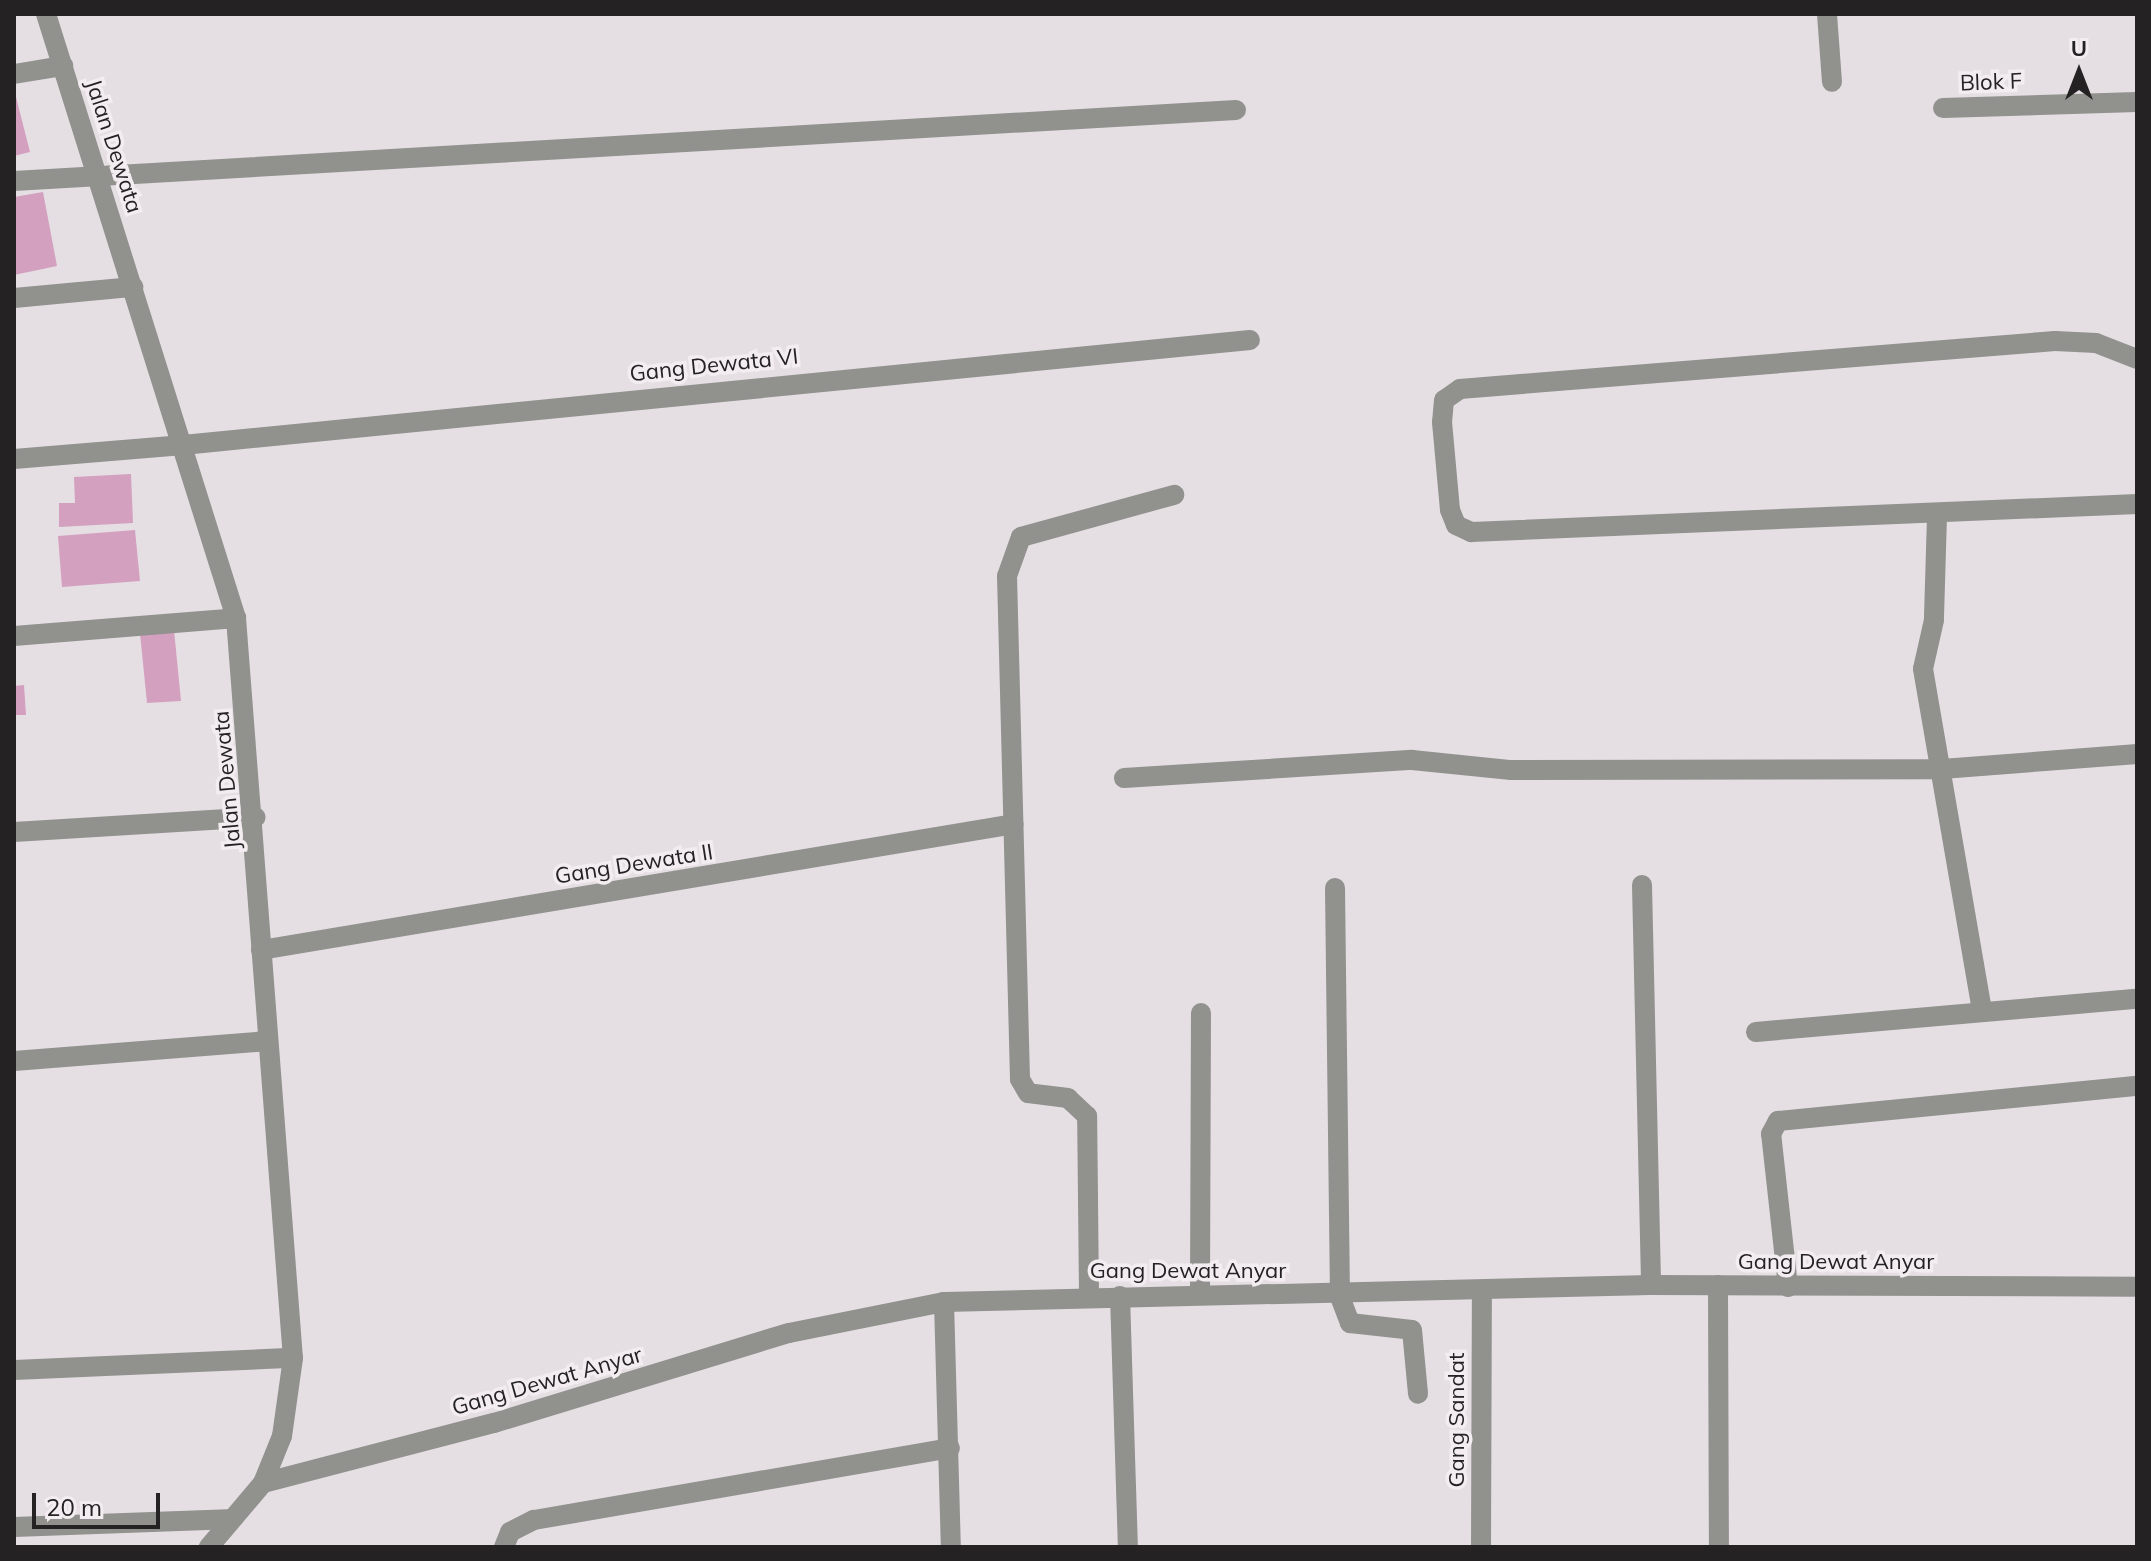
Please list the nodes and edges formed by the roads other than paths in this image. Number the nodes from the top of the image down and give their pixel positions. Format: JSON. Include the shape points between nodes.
{"nodes":[{"id":1,"x":46,"y":14,"type":"edge"},
{"id":2,"x":1827,"y":14,"type":"edge"},
{"id":3,"x":63,"y":66,"type":"junction"},
{"id":4,"x":14,"y":74,"type":"edge"},
{"id":5,"x":1832,"y":82,"type":"dead end"},
{"id":6,"x":2137,"y":102,"type":"edge"},
{"id":7,"x":1943,"y":108,"type":"dead end"},
{"id":8,"x":1236,"y":110,"type":"dead end"},
{"id":9,"x":99,"y":173,"type":"junction"},
{"id":10,"x":14,"y":181,"type":"edge"},
{"id":11,"x":133,"y":287,"type":"junction"},
{"id":12,"x":14,"y":298,"type":"edge"},
{"id":13,"x":1250,"y":340,"type":"dead end"},
{"id":14,"x":2137,"y":359,"type":"edge"},
{"id":15,"x":183,"y":445,"type":"junction"},
{"id":16,"x":14,"y":459,"type":"edge"},
{"id":17,"x":1174,"y":495,"type":"dead end"},
{"id":18,"x":2137,"y":504,"type":"edge"},
{"id":19,"x":1937,"y":516,"type":"junction"},
{"id":20,"x":236,"y":618,"type":"junction"},
{"id":21,"x":14,"y":636,"type":"edge"},
{"id":22,"x":2137,"y":754,"type":"edge"},
{"id":23,"x":1942,"y":769,"type":"junction"},
{"id":24,"x":1124,"y":778,"type":"dead end"},
{"id":25,"x":256,"y":817,"type":"junction"},
{"id":26,"x":1014,"y":824,"type":"junction"},
{"id":27,"x":14,"y":832,"type":"edge"},
{"id":28,"x":1642,"y":885,"type":"dead end"},
{"id":29,"x":1335,"y":888,"type":"dead end"},
{"id":30,"x":261,"y":950,"type":"junction"},
{"id":31,"x":2137,"y":999,"type":"edge"},
{"id":32,"x":1982,"y":1012,"type":"junction"},
{"id":33,"x":1201,"y":1013,"type":"dead end"},
{"id":34,"x":1756,"y":1032,"type":"dead end"},
{"id":35,"x":267,"y":1041,"type":"junction"},
{"id":36,"x":14,"y":1061,"type":"edge"},
{"id":37,"x":2137,"y":1086,"type":"edge"},
{"id":38,"x":1651,"y":1285,"type":"junction"},
{"id":39,"x":1718,"y":1285,"type":"junction"},
{"id":40,"x":1788,"y":1287,"type":"junction"},
{"id":41,"x":2137,"y":1287,"type":"edge"},
{"id":42,"x":1482,"y":1292,"type":"junction"},
{"id":43,"x":1200,"y":1293,"type":"junction"},
{"id":44,"x":1089,"y":1294,"type":"junction"},
{"id":45,"x":1120,"y":1296,"type":"junction"},
{"id":46,"x":1340,"y":1297,"type":"junction"},
{"id":47,"x":944,"y":1302,"type":"junction"},
{"id":48,"x":293,"y":1358,"type":"junction"},
{"id":49,"x":14,"y":1370,"type":"edge"},
{"id":50,"x":1418,"y":1394,"type":"dead end"},
{"id":51,"x":950,"y":1448,"type":"junction"},
{"id":52,"x":263,"y":1483,"type":"junction"},
{"id":53,"x":228,"y":1519,"type":"junction"},
{"id":54,"x":14,"y":1527,"type":"edge"},
{"id":55,"x":209,"y":1547,"type":"edge"},
{"id":56,"x":504,"y":1547,"type":"edge"},
{"id":57,"x":951,"y":1547,"type":"edge"},
{"id":58,"x":1128,"y":1547,"type":"edge"},
{"id":59,"x":1481,"y":1547,"type":"edge"},
{"id":60,"x":1719,"y":1547,"type":"edge"}],
"edges":[{"from":1,"to":3,"type":"street","name":"Jalan Dewata"},
{"from":2,"to":5,"type":"street"},
{"from":3,"to":4,"type":"street"},
{"from":3,"to":9,"type":"street","name":"Jalan Dewata"},
{"from":6,"to":7,"type":"street","name":"Blok F"},
{"from":8,"to":9,"type":"street"},
{"from":9,"to":10,"type":"street"},
{"from":9,"to":11,"type":"street","name":"Jalan Dewata"},
{"from":11,"to":12,"type":"street"},
{"from":11,"to":15,"type":"street","name":"Jalan Dewata"},
{"from":13,"to":15,"type":"street","name":"Gang Dewata VI"},
{"from":14,"to":19,"type":"street","via":[[2096,343],[2055,341],[1460,389],[1444,400],[1450,510],[1456,525],[1471,532]]},
{"from":15,"to":16,"type":"street","name":"Gang Dewata VI"},
{"from":15,"to":20,"type":"street","name":"Jalan Dewata"},
{"from":17,"to":26,"type":"street","via":[[1047,527],[1021,537],[1011,556]]},
{"from":18,"to":19,"type":"street"},
{"from":19,"to":23,"type":"street","via":[[1934,620],[1923,669]]},
{"from":20,"to":21,"type":"street"},
{"from":20,"to":25,"type":"street","name":"Jalan Dewata"},
{"from":22,"to":23,"type":"street"},
{"from":23,"to":24,"type":"street","via":[[1511,770],[1412,760]]},
{"from":23,"to":32,"type":"street"},
{"from":25,"to":27,"type":"street"},
{"from":25,"to":30,"type":"street","name":"Jalan Dewata"},
{"from":26,"to":30,"type":"street","name":"Gang Dewata II"},
{"from":26,"to":44,"type":"street","via":[[1020,1079],[1028,1093],[1068,1098],[1087,1116]]},
{"from":28,"to":38,"type":"street"},
{"from":29,"to":46,"type":"street"},
{"from":30,"to":35,"type":"street","name":"Jalan Dewata"},
{"from":31,"to":32,"type":"street"},
{"from":32,"to":34,"type":"street"},
{"from":33,"to":43,"type":"street"},
{"from":35,"to":36,"type":"street"},
{"from":35,"to":48,"type":"street","name":"Jalan Dewata"},
{"from":37,"to":40,"type":"street","via":[[1778,1121],[1771,1134]]},
{"from":38,"to":39,"type":"street","name":"Gang Dewat Anyar"},
{"from":38,"to":42,"type":"street","name":"Gang Dewat Anyar"},
{"from":39,"to":40,"type":"street","name":"Gang Dewat Anyar"},
{"from":39,"to":60,"type":"street"},
{"from":40,"to":41,"type":"street","name":"Gang Dewat Anyar"},
{"from":42,"to":46,"type":"street","name":"Gang Dewat Anyar"},
{"from":42,"to":59,"type":"street","name":"Gang Sandat"},
{"from":43,"to":45,"type":"street","name":"Gang Dewat Anyar"},
{"from":43,"to":46,"type":"street","name":"Gang Dewat Anyar"},
{"from":44,"to":45,"type":"street","name":"Gang Dewat Anyar"},
{"from":44,"to":47,"type":"street","name":"Gang Dewat Anyar"},
{"from":45,"to":58,"type":"street"},
{"from":46,"to":50,"type":"street","via":[[1350,1323],[1412,1330]]},
{"from":47,"to":51,"type":"street"},
{"from":47,"to":52,"type":"street","name":"Gang Dewat Anyar","via":[[789,1333],[494,1423]]},
{"from":48,"to":49,"type":"street"},
{"from":48,"to":52,"type":"street","name":"Jalan Dewata","via":[[282,1436]]},
{"from":51,"to":56,"type":"street","via":[[534,1520],[510,1532]]},
{"from":51,"to":57,"type":"street"},
{"from":52,"to":53,"type":"street","name":"Jalan Dewata"},
{"from":53,"to":54,"type":"street"},
{"from":53,"to":55,"type":"street","name":"Jalan Dewata"}]}
